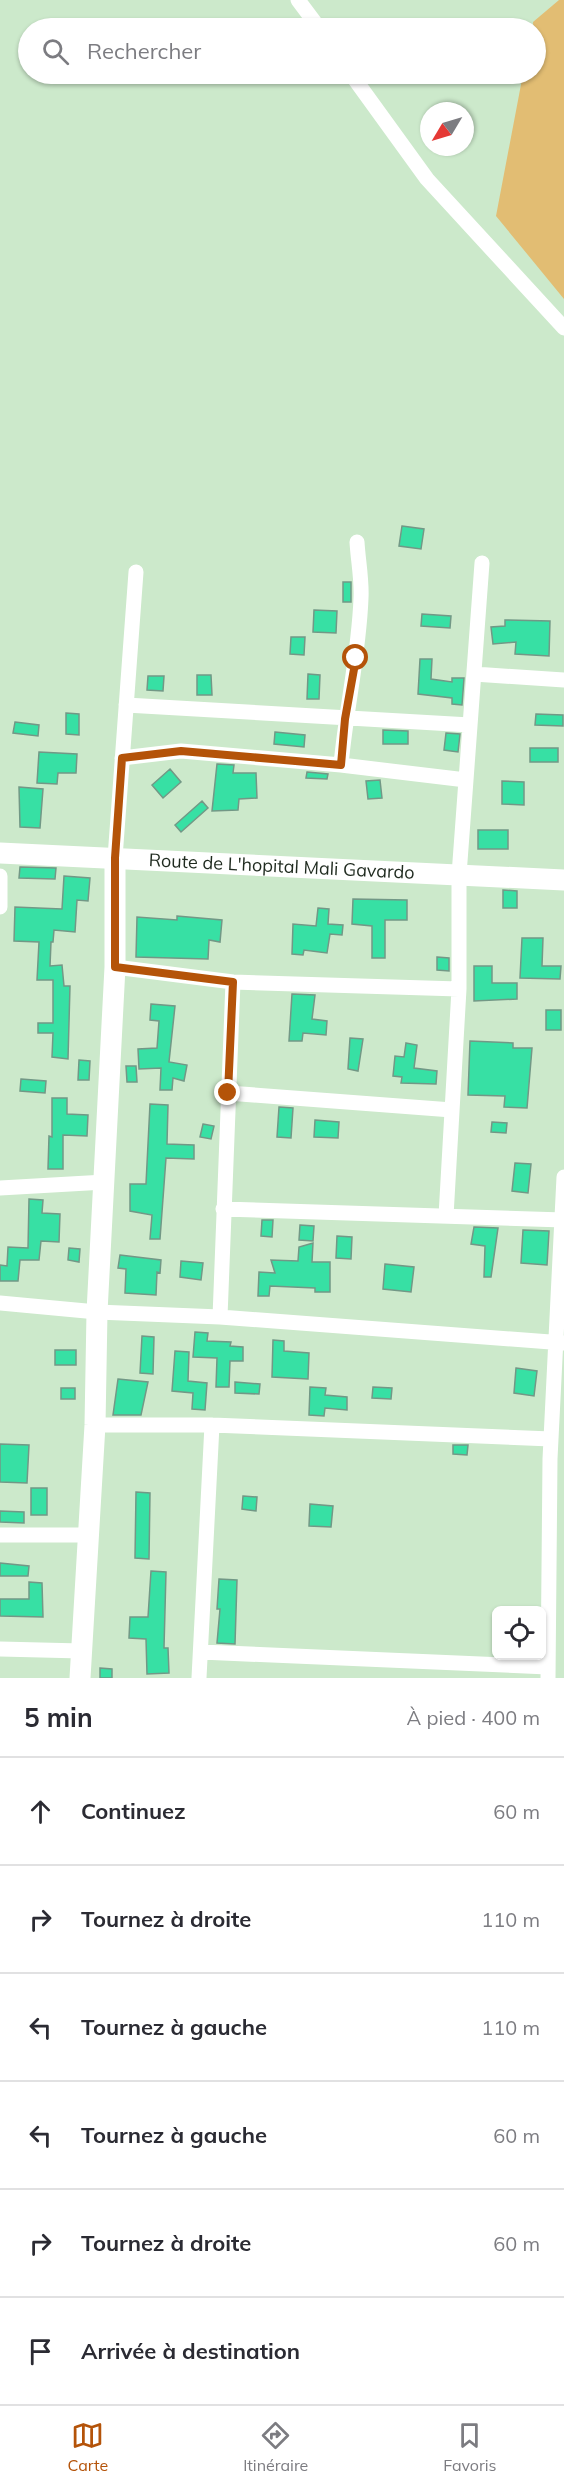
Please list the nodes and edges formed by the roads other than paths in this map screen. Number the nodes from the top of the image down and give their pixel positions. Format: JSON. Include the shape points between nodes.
{"nodes":[{"id":1,"x":298,"y":0,"type":"edge"},
{"id":2,"x":312,"y":18,"type":"edge"},
{"id":3,"x":358,"y":84,"type":"edge"},
{"id":4,"x":564,"y":328,"type":"edge"},
{"id":5,"x":357,"y":542,"type":"dead end"},
{"id":6,"x":482,"y":563,"type":"dead end"},
{"id":7,"x":136,"y":572,"type":"dead end"},
{"id":8,"x":474,"y":674,"type":"junction"},
{"id":9,"x":564,"y":680,"type":"edge"},
{"id":10,"x":126,"y":705,"type":"junction"},
{"id":11,"x":345,"y":719,"type":"junction"},
{"id":12,"x":470,"y":725,"type":"junction"},
{"id":13,"x":122,"y":758,"type":"junction"},
{"id":14,"x":341,"y":765,"type":"junction"},
{"id":15,"x":466,"y":780,"type":"junction"},
{"id":16,"x":0,"y":853,"type":"edge"},
{"id":17,"x":115,"y":858,"type":"junction"},
{"id":18,"x":459,"y":875,"type":"junction"},
{"id":19,"x":0,"y":876,"type":"edge"},
{"id":20,"x":564,"y":880,"type":"edge"},
{"id":21,"x":0,"y":907,"type":"edge"},
{"id":22,"x":115,"y":967,"type":"junction"},
{"id":23,"x":233,"y":982,"type":"junction"},
{"id":24,"x":459,"y":989,"type":"junction"},
{"id":25,"x":228,"y":1093,"type":"junction"},
{"id":26,"x":452,"y":1110,"type":"junction"},
{"id":27,"x":564,"y":1178,"type":"edge"},
{"id":28,"x":105,"y":1182,"type":"junction"},
{"id":29,"x":0,"y":1188,"type":"edge"},
{"id":30,"x":223,"y":1209,"type":"junction"},
{"id":31,"x":446,"y":1216,"type":"junction"},
{"id":32,"x":563,"y":1220,"type":"edge"},
{"id":33,"x":0,"y":1303,"type":"edge"},
{"id":34,"x":97,"y":1312,"type":"junction"},
{"id":35,"x":220,"y":1317,"type":"junction"},
{"id":36,"x":560,"y":1343,"type":"edge"},
{"id":37,"x":95,"y":1425,"type":"junction"},
{"id":38,"x":212,"y":1425,"type":"junction"},
{"id":39,"x":551,"y":1439,"type":"junction"},
{"id":40,"x":557,"y":1460,"type":"edge"},
{"id":41,"x":0,"y":1535,"type":"edge"},
{"id":42,"x":88,"y":1535,"type":"junction"},
{"id":43,"x":0,"y":1649,"type":"edge"},
{"id":44,"x":82,"y":1651,"type":"junction"},
{"id":45,"x":201,"y":1652,"type":"junction"},
{"id":46,"x":548,"y":1672,"type":"edge"},
{"id":47,"x":80,"y":1678,"type":"edge"},
{"id":48,"x":199,"y":1678,"type":"edge"}],
"edges":[{"from":1,"to":2,"type":"street"},
{"from":3,"to":4,"type":"street","via":[[427,179]]},
{"from":5,"to":11,"type":"street","via":[[361,596],[356,658]]},
{"from":6,"to":8,"type":"street"},
{"from":7,"to":10,"type":"street"},
{"from":8,"to":9,"type":"street"},
{"from":8,"to":12,"type":"street"},
{"from":10,"to":11,"type":"street"},
{"from":10,"to":13,"type":"street"},
{"from":11,"to":12,"type":"street"},
{"from":11,"to":14,"type":"street"},
{"from":12,"to":15,"type":"street"},
{"from":13,"to":14,"type":"street","via":[[181,751]]},
{"from":13,"to":17,"type":"street"},
{"from":14,"to":15,"type":"street"},
{"from":15,"to":18,"type":"street"},
{"from":16,"to":17,"type":"street","name":"Route de L'hopital Mali Gavardo"},
{"from":17,"to":18,"type":"street","name":"Route de L'hopital Mali Gavardo"},
{"from":17,"to":22,"type":"street"},
{"from":18,"to":20,"type":"street","name":"Route de L'hopital Mali Gavardo"},
{"from":18,"to":24,"type":"street"},
{"from":19,"to":21,"type":"street"},
{"from":22,"to":23,"type":"street"},
{"from":22,"to":28,"type":"street"},
{"from":23,"to":24,"type":"street"},
{"from":23,"to":25,"type":"street"},
{"from":24,"to":26,"type":"street"},
{"from":25,"to":26,"type":"street"},
{"from":25,"to":30,"type":"street"},
{"from":26,"to":31,"type":"street"},
{"from":27,"to":32,"type":"street"},
{"from":28,"to":29,"type":"street"},
{"from":28,"to":34,"type":"street"},
{"from":30,"to":31,"type":"street"},
{"from":30,"to":35,"type":"street"},
{"from":31,"to":32,"type":"street"},
{"from":32,"to":36,"type":"street"},
{"from":33,"to":34,"type":"street"},
{"from":34,"to":35,"type":"street"},
{"from":34,"to":37,"type":"street"},
{"from":35,"to":36,"type":"street"},
{"from":36,"to":39,"type":"street"},
{"from":37,"to":38,"type":"street"},
{"from":37,"to":42,"type":"street"},
{"from":38,"to":39,"type":"street"},
{"from":38,"to":45,"type":"street"},
{"from":39,"to":40,"type":"street"},
{"from":40,"to":46,"type":"street"},
{"from":41,"to":42,"type":"street"},
{"from":42,"to":44,"type":"street"},
{"from":43,"to":44,"type":"street"},
{"from":44,"to":47,"type":"street"},
{"from":45,"to":46,"type":"street"},
{"from":45,"to":48,"type":"street"}]}
